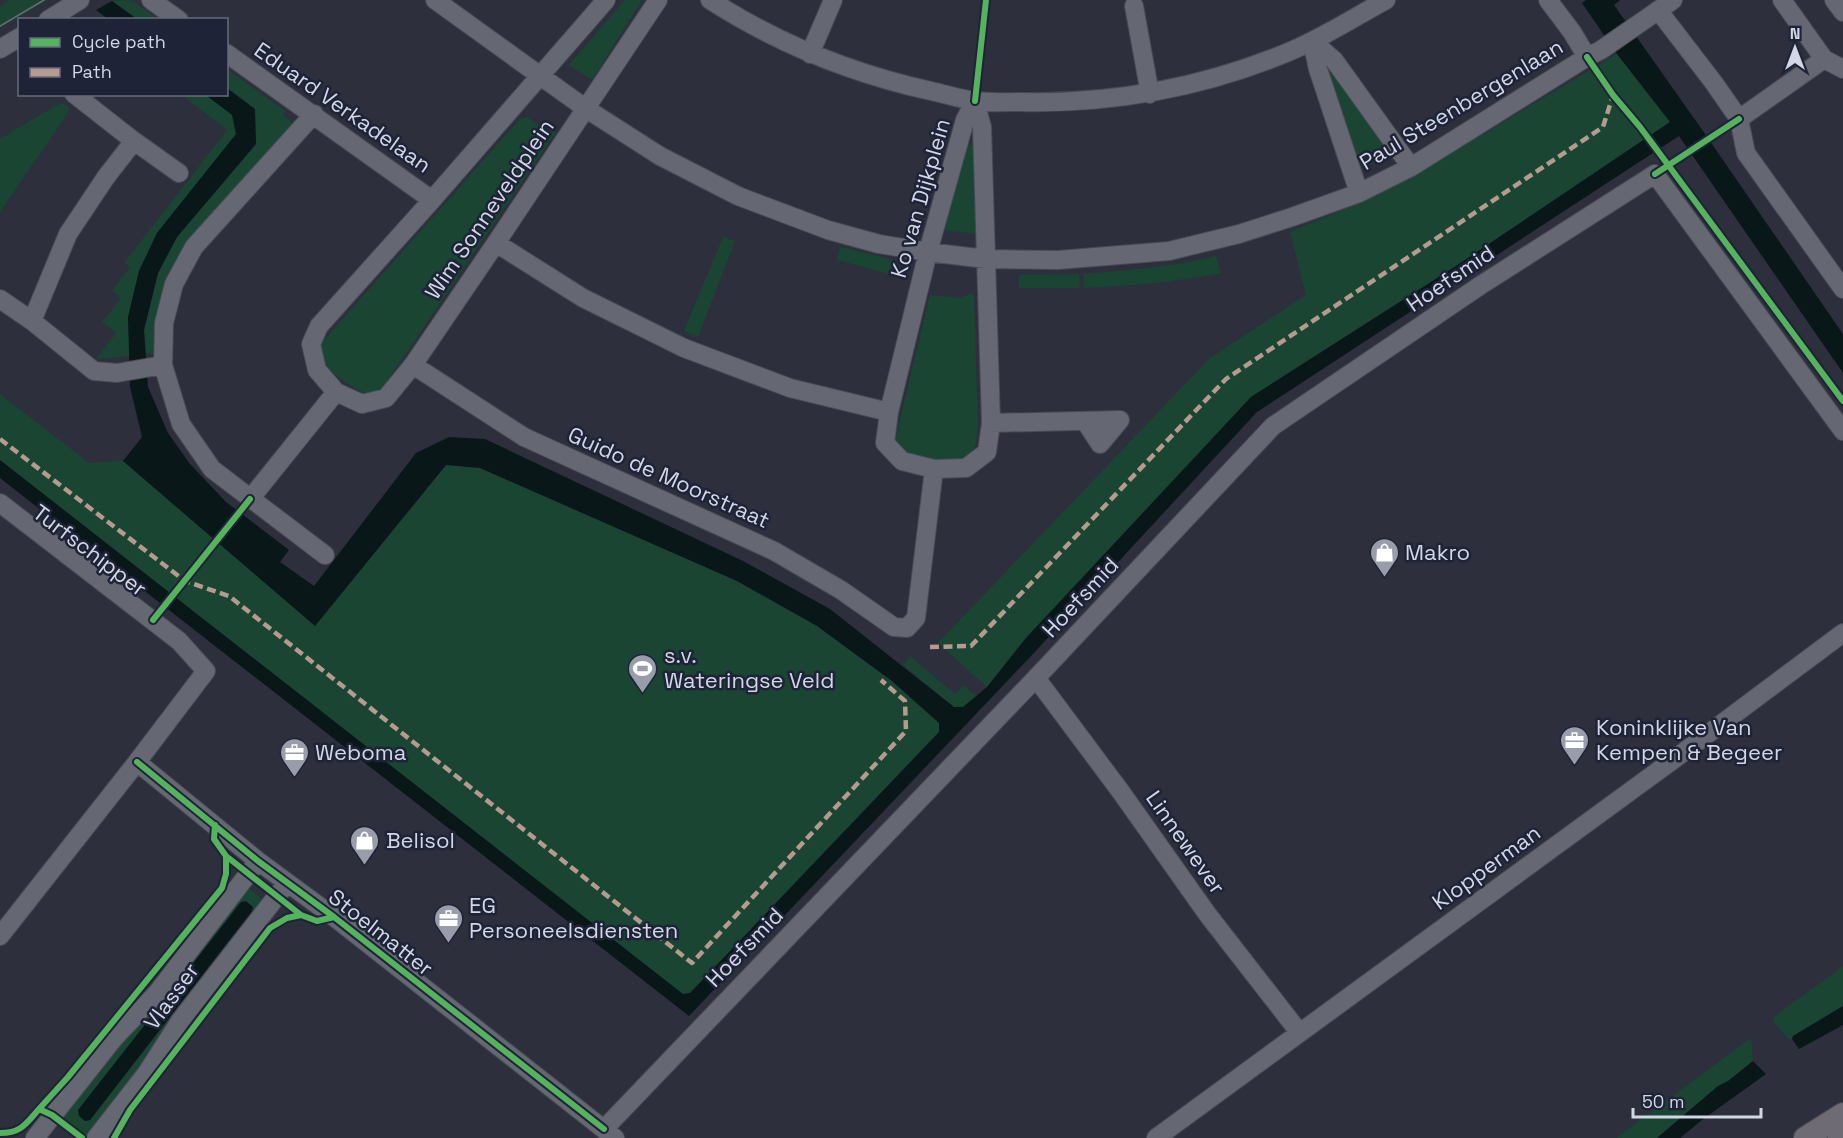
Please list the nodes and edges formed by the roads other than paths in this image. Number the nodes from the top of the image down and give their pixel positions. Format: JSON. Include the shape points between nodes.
{"nodes":[{"id":1,"x":80,"y":0,"type":"edge"},
{"id":2,"x":151,"y":0,"type":"edge"},
{"id":3,"x":435,"y":0,"type":"edge"},
{"id":4,"x":606,"y":0,"type":"edge"},
{"id":5,"x":658,"y":0,"type":"edge"},
{"id":6,"x":710,"y":0,"type":"edge"},
{"id":7,"x":833,"y":0,"type":"edge"},
{"id":8,"x":1386,"y":0,"type":"edge"},
{"id":9,"x":1548,"y":0,"type":"edge"},
{"id":10,"x":1782,"y":0,"type":"edge"},
{"id":11,"x":1834,"y":0,"type":"edge"},
{"id":12,"x":1666,"y":5,"type":"edge"},
{"id":13,"x":1134,"y":6,"type":"dead end"},
{"id":14,"x":1843,"y":12,"type":"edge"},
{"id":15,"x":51,"y":18,"type":"edge"},
{"id":16,"x":176,"y":18,"type":"edge"},
{"id":17,"x":1312,"y":41,"type":"junction"},
{"id":18,"x":1594,"y":53,"type":"junction"},
{"id":19,"x":228,"y":54,"type":"edge"},
{"id":20,"x":810,"y":54,"type":"junction"},
{"id":21,"x":1824,"y":59,"type":"junction"},
{"id":22,"x":1843,"y":69,"type":"edge"},
{"id":23,"x":540,"y":75,"type":"junction"},
{"id":24,"x":1150,"y":94,"type":"junction"},
{"id":25,"x":77,"y":96,"type":"edge"},
{"id":26,"x":975,"y":101,"type":"junction"},
{"id":27,"x":585,"y":108,"type":"junction"},
{"id":28,"x":314,"y":114,"type":"junction"},
{"id":29,"x":1739,"y":119,"type":"junction"},
{"id":30,"x":134,"y":141,"type":"junction"},
{"id":31,"x":1411,"y":167,"type":"junction"},
{"id":32,"x":179,"y":173,"type":"dead end"},
{"id":33,"x":1359,"y":193,"type":"junction"},
{"id":34,"x":432,"y":200,"type":"junction"},
{"id":35,"x":496,"y":243,"type":"junction"},
{"id":36,"x":928,"y":252,"type":"junction"},
{"id":37,"x":986,"y":259,"type":"junction"},
{"id":38,"x":1843,"y":290,"type":"edge"},
{"id":39,"x":0,"y":299,"type":"edge"},
{"id":40,"x":32,"y":321,"type":"junction"},
{"id":41,"x":413,"y":365,"type":"junction"},
{"id":42,"x":157,"y":366,"type":"junction"},
{"id":43,"x":336,"y":392,"type":"junction"},
{"id":44,"x":889,"y":412,"type":"junction"},
{"id":45,"x":1084,"y":421,"type":"dead end"},
{"id":46,"x":991,"y":423,"type":"junction"},
{"id":47,"x":1843,"y":431,"type":"edge"},
{"id":48,"x":934,"y":469,"type":"junction"},
{"id":49,"x":250,"y":498,"type":"junction"},
{"id":50,"x":0,"y":503,"type":"edge"},
{"id":51,"x":325,"y":555,"type":"dead end"},
{"id":52,"x":1843,"y":633,"type":"edge"},
{"id":53,"x":1036,"y":678,"type":"junction"},
{"id":54,"x":137,"y":762,"type":"junction"},
{"id":55,"x":258,"y":861,"type":"junction"},
{"id":56,"x":287,"y":883,"type":"junction"},
{"id":57,"x":0,"y":936,"type":"edge"},
{"id":58,"x":1299,"y":1032,"type":"junction"},
{"id":59,"x":1843,"y":1114,"type":"edge"},
{"id":60,"x":610,"y":1133,"type":"edge"},
{"id":61,"x":1843,"y":1136,"type":"edge"},
{"id":62,"x":35,"y":1138,"type":"edge"},
{"id":63,"x":96,"y":1138,"type":"edge"},
{"id":64,"x":1156,"y":1138,"type":"edge"},
{"id":65,"x":1805,"y":1138,"type":"edge"},
{"id":66,"x":1839,"y":1138,"type":"edge"}],
"edges":[{"from":1,"to":15,"type":"street"},
{"from":2,"to":16,"type":"street"},
{"from":3,"to":23,"type":"street","name":"Paul Steenbergenlaan"},
{"from":4,"to":23,"type":"street","name":"Wim Sonneveldplein"},
{"from":5,"to":27,"type":"street","name":"Wim Sonneveldplein"},
{"from":6,"to":20,"type":"street"},
{"from":7,"to":20,"type":"street"},
{"from":8,"to":17,"type":"street"},
{"from":9,"to":18,"type":"street"},
{"from":10,"to":21,"type":"street"},
{"from":11,"to":14,"type":"street"},
{"from":12,"to":18,"type":"street","name":"Paul Steenbergenlaan"},
{"from":12,"to":29,"type":"street"},
{"from":13,"to":24,"type":"street"},
{"from":17,"to":24,"type":"street","via":[[1227,75]]},
{"from":17,"to":31,"type":"street","via":[[1334,60]]},
{"from":17,"to":33,"type":"street"},
{"from":18,"to":31,"type":"street","name":"Paul Steenbergenlaan"},
{"from":19,"to":28,"type":"street","name":"Eduard Verkadelaan"},
{"from":20,"to":26,"type":"street","via":[[896,83]]},
{"from":21,"to":22,"type":"street"},
{"from":21,"to":29,"type":"street"},
{"from":23,"to":27,"type":"street","name":"Paul Steenbergenlaan"},
{"from":23,"to":34,"type":"street","name":"Wim Sonneveldplein"},
{"from":24,"to":26,"type":"street","via":[[1062,103]]},
{"from":25,"to":30,"type":"street"},
{"from":26,"to":36,"type":"street","name":"Ko van Dijkplein","via":[[965,120]]},
{"from":26,"to":37,"type":"street","name":"Ko van Dijkplein","via":[[982,128]]},
{"from":27,"to":35,"type":"street","name":"Wim Sonneveldplein"},
{"from":27,"to":36,"type":"street","name":"Paul Steenbergenlaan","via":[[660,156],[747,200],[828,230]]},
{"from":28,"to":34,"type":"street","name":"Eduard Verkadelaan"},
{"from":28,"to":42,"type":"street","via":[[195,247],[174,284]]},
{"from":29,"to":38,"type":"street","via":[[1746,153]]},
{"from":30,"to":32,"type":"street"},
{"from":30,"to":40,"type":"street","via":[[68,234]]},
{"from":31,"to":33,"type":"street","name":"Paul Steenbergenlaan"},
{"from":33,"to":37,"type":"street","name":"Paul Steenbergenlaan","via":[[1239,234],[1169,250],[1058,260]]},
{"from":34,"to":43,"type":"street","name":"Wim Sonneveldplein","via":[[319,326],[310,344],[317,370]]},
{"from":35,"to":41,"type":"street","name":"Wim Sonneveldplein"},
{"from":35,"to":44,"type":"street","via":[[583,298],[684,348],[790,388]]},
{"from":36,"to":37,"type":"street","name":"Paul Steenbergenlaan"},
{"from":36,"to":44,"type":"street","name":"Ko van Dijkplein"},
{"from":37,"to":46,"type":"street","name":"Ko van Dijkplein"},
{"from":39,"to":40,"type":"street"},
{"from":40,"to":42,"type":"street","via":[[94,371],[117,373]]},
{"from":41,"to":43,"type":"street","name":"Wim Sonneveldplein","via":[[386,398],[362,404]]},
{"from":41,"to":48,"type":"street","name":"Guido de Moorstraat","via":[[524,437],[774,551],[894,627],[907,628],[916,618]]},
{"from":42,"to":49,"type":"street","via":[[181,424],[212,469]]},
{"from":43,"to":49,"type":"street"},
{"from":44,"to":48,"type":"street","name":"Ko van Dijkplein","via":[[885,442],[902,461]]},
{"from":45,"to":46,"type":"street"},
{"from":46,"to":48,"type":"street","name":"Ko van Dijkplein","via":[[987,452],[966,468]]},
{"from":47,"to":53,"type":"street","name":"Hoefsmid","via":[[1655,174],[1481,285],[1273,426]]},
{"from":49,"to":51,"type":"street"},
{"from":50,"to":54,"type":"street","name":"Turfschipper","via":[[179,641],[206,671]]},
{"from":52,"to":58,"type":"street","name":"Klopperman"},
{"from":53,"to":58,"type":"street","name":"Linnewever","via":[[1208,915]]},
{"from":53,"to":60,"type":"street","name":"Hoefsmid"},
{"from":54,"to":55,"type":"street","name":"Stoelmatter"},
{"from":54,"to":57,"type":"street","name":"Turfschipper"},
{"from":55,"to":56,"type":"street","name":"Stoelmatter"},
{"from":55,"to":62,"type":"street","name":"Vlasser","via":[[157,993],[115,1037]]},
{"from":56,"to":60,"type":"street","name":"Stoelmatter"},
{"from":56,"to":63,"type":"street","name":"Vlasser"},
{"from":58,"to":64,"type":"street","name":"Klopperman"},
{"from":59,"to":65,"type":"main road"},
{"from":61,"to":66,"type":"main road"}]}
